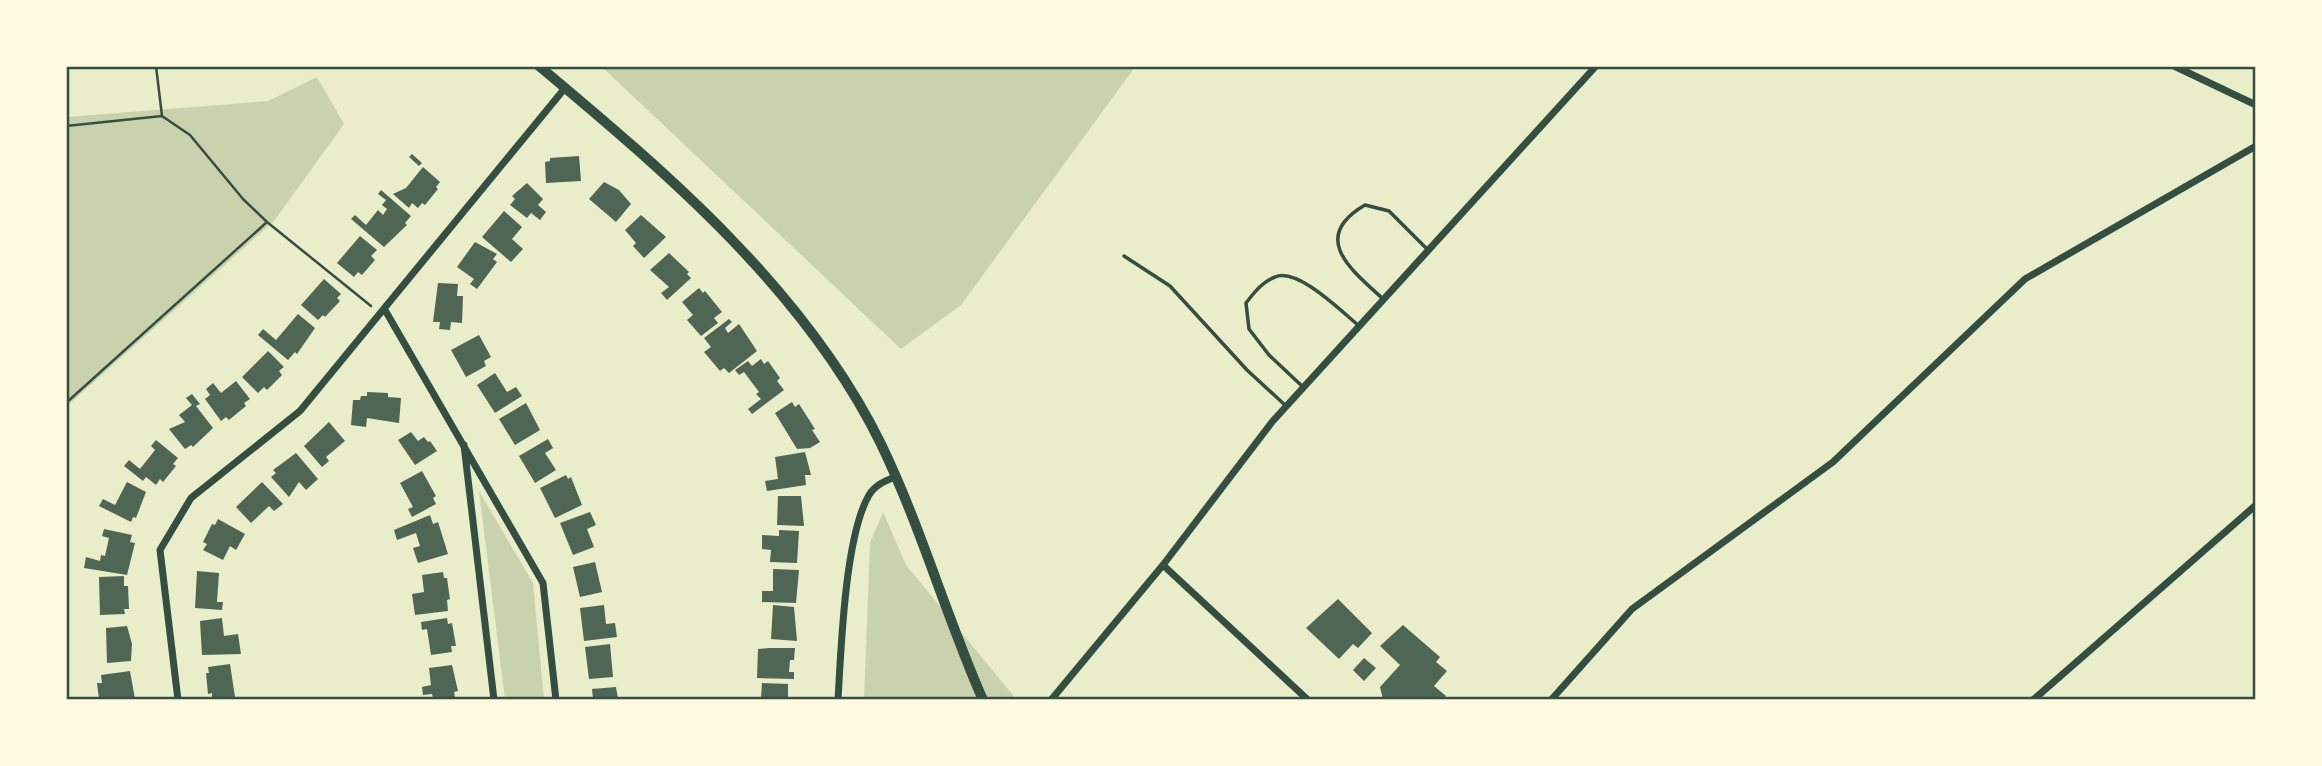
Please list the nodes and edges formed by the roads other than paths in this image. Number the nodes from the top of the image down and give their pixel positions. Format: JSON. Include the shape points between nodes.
{"nodes":[{"id":1,"x":539,"y":66,"type":"edge"},
{"id":2,"x":1596,"y":66,"type":"edge"},
{"id":3,"x":2174,"y":66,"type":"edge"},
{"id":4,"x":565,"y":88,"type":"junction"},
{"id":5,"x":2256,"y":105,"type":"edge"},
{"id":6,"x":2256,"y":146,"type":"edge"},
{"id":7,"x":1428,"y":250,"type":"junction"},
{"id":8,"x":1124,"y":257,"type":"dead end"},
{"id":9,"x":1384,"y":299,"type":"junction"},
{"id":10,"x":383,"y":313,"type":"junction"},
{"id":11,"x":1360,"y":326,"type":"junction"},
{"id":12,"x":1303,"y":387,"type":"junction"},
{"id":13,"x":1286,"y":406,"type":"junction"},
{"id":14,"x":463,"y":441,"type":"junction"},
{"id":15,"x":895,"y":477,"type":"junction"},
{"id":16,"x":2256,"y":505,"type":"edge"},
{"id":17,"x":1163,"y":565,"type":"junction"},
{"id":18,"x":178,"y":699,"type":"edge"},
{"id":19,"x":494,"y":699,"type":"edge"},
{"id":20,"x":556,"y":699,"type":"edge"},
{"id":21,"x":838,"y":699,"type":"edge"},
{"id":22,"x":983,"y":699,"type":"edge"},
{"id":23,"x":1051,"y":699,"type":"edge"},
{"id":24,"x":1308,"y":699,"type":"edge"},
{"id":25,"x":1551,"y":699,"type":"edge"},
{"id":26,"x":2033,"y":699,"type":"edge"}],
"edges":[{"from":1,"to":4,"type":"main road"},
{"from":2,"to":7,"type":"street"},
{"from":3,"to":5,"type":"street"},
{"from":4,"to":10,"type":"street"},
{"from":4,"to":15,"type":"main road","via":[[680,189],[794,311],[860,406]]},
{"from":6,"to":25,"type":"street","via":[[2025,279],[1833,462],[1632,609]]},
{"from":7,"to":9,"type":"street"},
{"from":7,"to":9,"type":"lane","via":[[1389,211],[1364,205],[1349,214],[1338,228],[1338,249],[1352,271]]},
{"from":8,"to":13,"type":"lane","via":[[1170,286]]},
{"from":9,"to":11,"type":"street"},
{"from":10,"to":14,"type":"street"},
{"from":10,"to":18,"type":"street","via":[[299,411],[191,498],[160,550]]},
{"from":11,"to":12,"type":"street"},
{"from":11,"to":12,"type":"lane","via":[[1292,275],[1276,275],[1259,287],[1246,303],[1249,329]]},
{"from":12,"to":13,"type":"street"},
{"from":13,"to":17,"type":"street"},
{"from":14,"to":19,"type":"street"},
{"from":14,"to":20,"type":"street","via":[[543,583]]},
{"from":15,"to":21,"type":"street","via":[[869,495],[856,530]]},
{"from":15,"to":22,"type":"main road"},
{"from":16,"to":26,"type":"street"},
{"from":17,"to":23,"type":"street"},
{"from":17,"to":24,"type":"street"}]}
